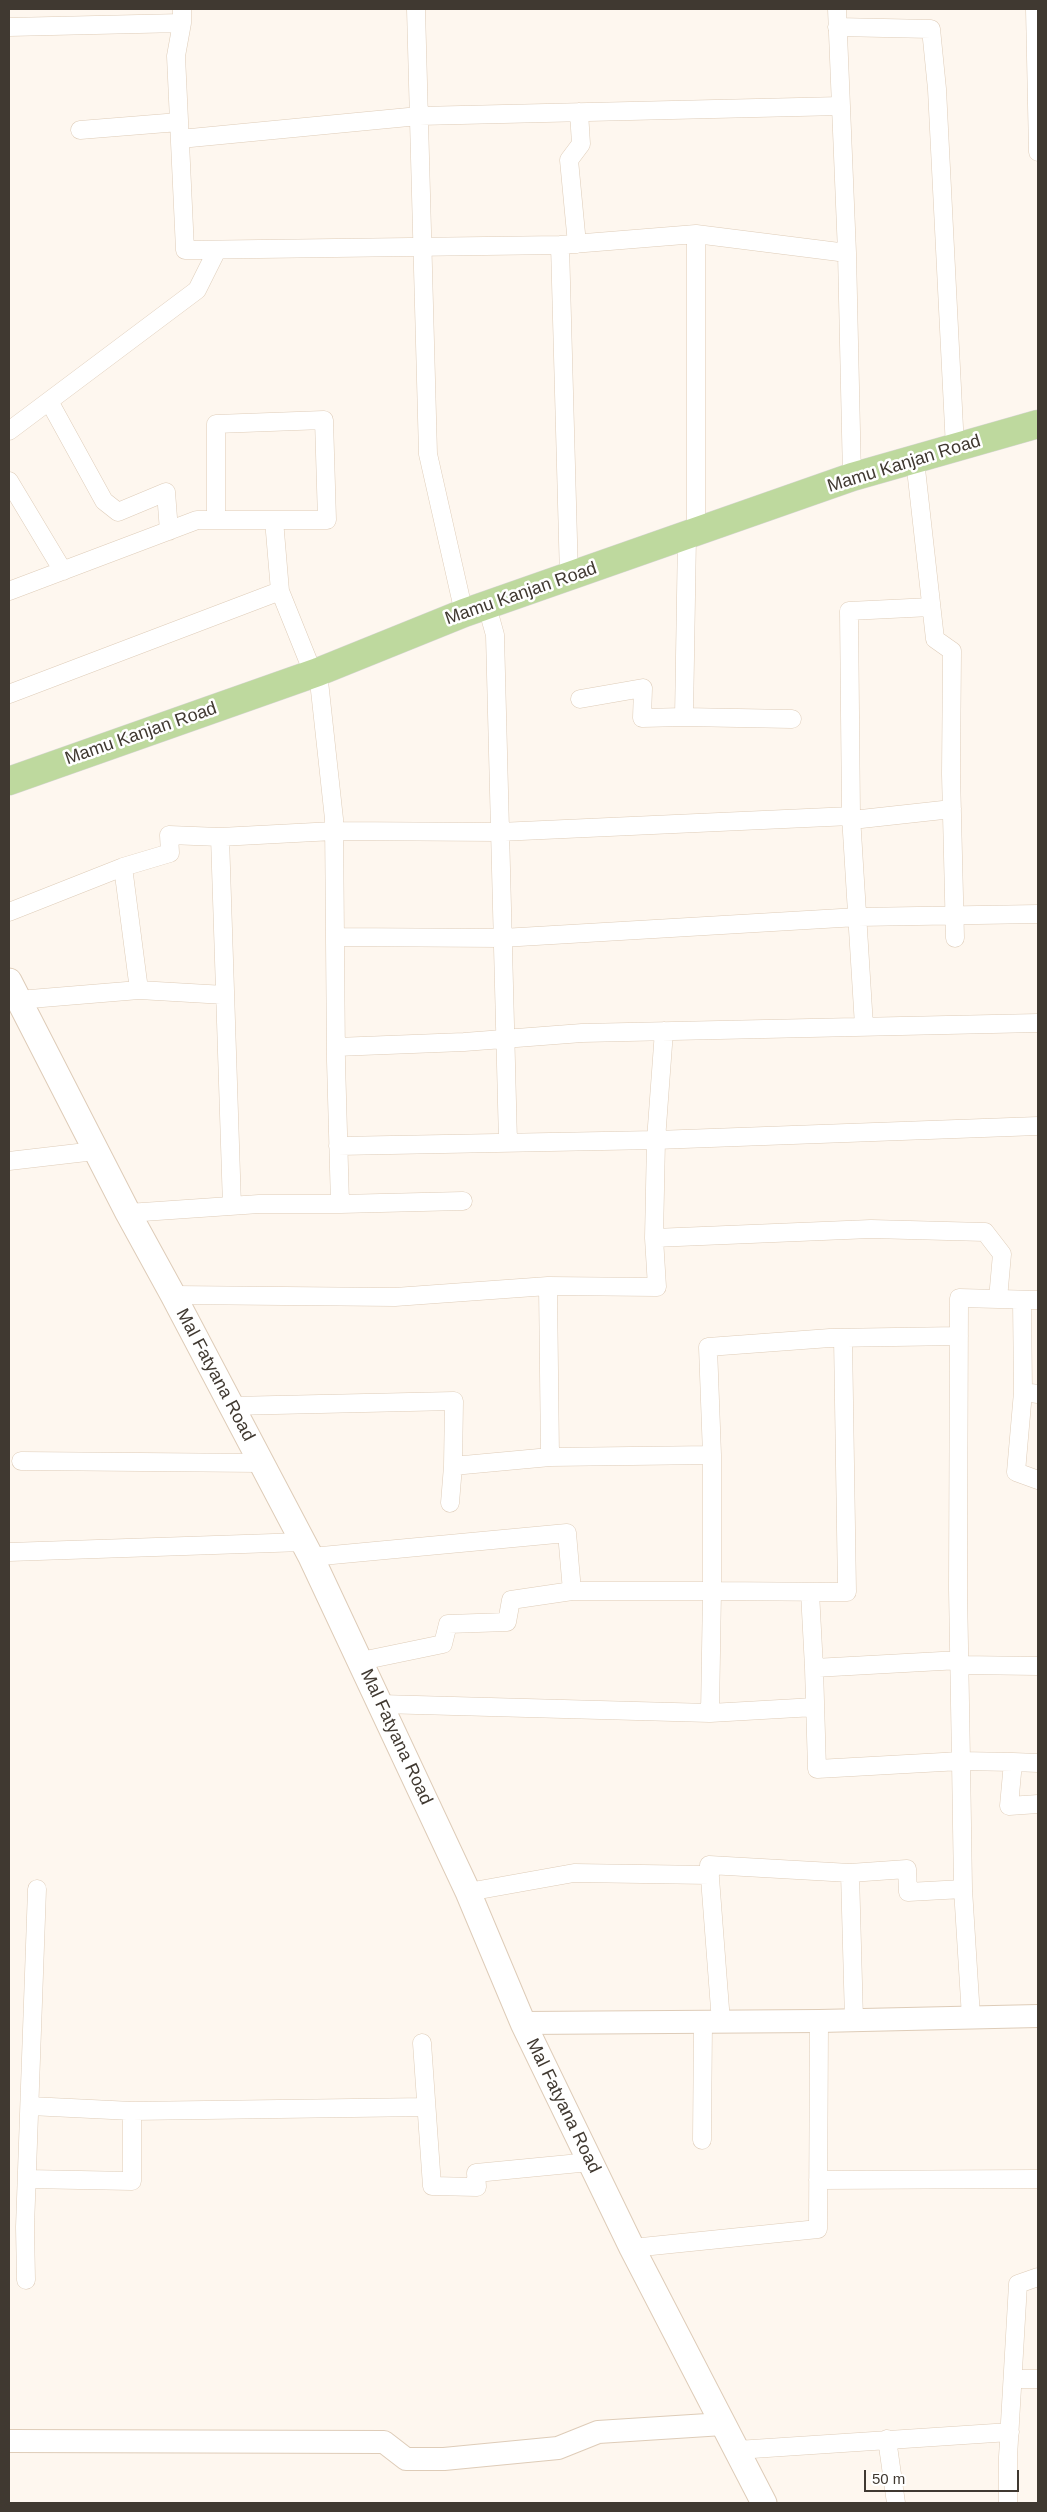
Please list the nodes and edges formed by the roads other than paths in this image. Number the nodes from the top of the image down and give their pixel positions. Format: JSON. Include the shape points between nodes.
{"nodes":[{"id":1,"x":416,"y":9,"type":"edge"},
{"id":2,"x":837,"y":9,"type":"edge"},
{"id":3,"x":1034,"y":9,"type":"edge"},
{"id":4,"x":182,"y":16,"type":"edge"},
{"id":5,"x":9,"y":27,"type":"edge"},
{"id":6,"x":837,"y":27,"type":"junction"},
{"id":7,"x":840,"y":106,"type":"junction"},
{"id":8,"x":579,"y":112,"type":"junction"},
{"id":9,"x":419,"y":116,"type":"junction"},
{"id":10,"x":80,"y":130,"type":"dead end"},
{"id":11,"x":180,"y":131,"type":"junction"},
{"id":12,"x":1038,"y":152,"type":"edge"},
{"id":13,"x":696,"y":234,"type":"junction"},
{"id":14,"x":568,"y":244,"type":"junction"},
{"id":15,"x":422,"y":246,"type":"junction"},
{"id":16,"x":217,"y":250,"type":"junction"},
{"id":17,"x":847,"y":253,"type":"junction"},
{"id":18,"x":49,"y":401,"type":"junction"},
{"id":19,"x":1038,"y":424,"type":"edge"},
{"id":20,"x":9,"y":431,"type":"edge"},
{"id":21,"x":956,"y":448,"type":"junction"},
{"id":22,"x":915,"y":460,"type":"junction"},
{"id":23,"x":852,"y":477,"type":"junction"},
{"id":24,"x":9,"y":482,"type":"edge"},
{"id":25,"x":216,"y":520,"type":"junction"},
{"id":26,"x":274,"y":520,"type":"junction"},
{"id":27,"x":169,"y":531,"type":"junction"},
{"id":28,"x":691,"y":534,"type":"junction"},
{"id":29,"x":63,"y":570,"type":"junction"},
{"id":30,"x":569,"y":577,"type":"junction"},
{"id":31,"x":9,"y":591,"type":"edge"},
{"id":32,"x":280,"y":591,"type":"junction"},
{"id":33,"x":931,"y":607,"type":"junction"},
{"id":34,"x":475,"y":610,"type":"junction"},
{"id":35,"x":315,"y":672,"type":"junction"},
{"id":36,"x":9,"y":694,"type":"edge"},
{"id":37,"x":580,"y":699,"type":"dead end"},
{"id":38,"x":684,"y":717,"type":"junction"},
{"id":39,"x":792,"y":719,"type":"dead end"},
{"id":40,"x":9,"y":780,"type":"edge"},
{"id":41,"x":952,"y":809,"type":"junction"},
{"id":42,"x":852,"y":818,"type":"junction"},
{"id":43,"x":334,"y":831,"type":"junction"},
{"id":44,"x":499,"y":832,"type":"junction"},
{"id":45,"x":220,"y":837,"type":"junction"},
{"id":46,"x":123,"y":867,"type":"junction"},
{"id":47,"x":9,"y":912,"type":"edge"},
{"id":48,"x":1038,"y":914,"type":"edge"},
{"id":49,"x":954,"y":916,"type":"junction"},
{"id":50,"x":858,"y":917,"type":"junction"},
{"id":51,"x":335,"y":937,"type":"junction"},
{"id":52,"x":502,"y":938,"type":"junction"},
{"id":53,"x":955,"y":938,"type":"dead end"},
{"id":54,"x":14,"y":990,"type":"edge"},
{"id":55,"x":139,"y":990,"type":"junction"},
{"id":56,"x":225,"y":995,"type":"junction"},
{"id":57,"x":1038,"y":1023,"type":"edge"},
{"id":58,"x":864,"y":1026,"type":"junction"},
{"id":59,"x":664,"y":1031,"type":"junction"},
{"id":60,"x":504,"y":1039,"type":"junction"},
{"id":61,"x":336,"y":1047,"type":"junction"},
{"id":62,"x":1038,"y":1126,"type":"edge"},
{"id":63,"x":656,"y":1140,"type":"junction"},
{"id":64,"x":508,"y":1142,"type":"junction"},
{"id":65,"x":338,"y":1146,"type":"junction"},
{"id":66,"x":96,"y":1151,"type":"junction"},
{"id":67,"x":9,"y":1161,"type":"edge"},
{"id":68,"x":463,"y":1201,"type":"dead end"},
{"id":69,"x":340,"y":1204,"type":"junction"},
{"id":70,"x":232,"y":1206,"type":"junction"},
{"id":71,"x":128,"y":1213,"type":"junction"},
{"id":72,"x":654,"y":1238,"type":"junction"},
{"id":73,"x":548,"y":1286,"type":"junction"},
{"id":74,"x":173,"y":1295,"type":"junction"},
{"id":75,"x":998,"y":1299,"type":"junction"},
{"id":76,"x":1030,"y":1300,"type":"edge"},
{"id":77,"x":959,"y":1336,"type":"junction"},
{"id":78,"x":843,"y":1338,"type":"junction"},
{"id":79,"x":1031,"y":1393,"type":"edge"},
{"id":80,"x":231,"y":1406,"type":"junction"},
{"id":81,"x":712,"y":1455,"type":"junction"},
{"id":82,"x":550,"y":1457,"type":"junction"},
{"id":83,"x":21,"y":1461,"type":"dead end"},
{"id":84,"x":261,"y":1463,"type":"junction"},
{"id":85,"x":453,"y":1466,"type":"junction"},
{"id":86,"x":1038,"y":1480,"type":"edge"},
{"id":87,"x":450,"y":1503,"type":"dead end"},
{"id":88,"x":307,"y":1549,"type":"junction"},
{"id":89,"x":9,"y":1552,"type":"edge"},
{"id":90,"x":712,"y":1591,"type":"junction"},
{"id":91,"x":572,"y":1592,"type":"junction"},
{"id":92,"x":810,"y":1592,"type":"junction"},
{"id":93,"x":361,"y":1662,"type":"junction"},
{"id":94,"x":960,"y":1662,"type":"junction"},
{"id":95,"x":1038,"y":1666,"type":"edge"},
{"id":96,"x":814,"y":1668,"type":"junction"},
{"id":97,"x":380,"y":1704,"type":"junction"},
{"id":98,"x":815,"y":1707,"type":"junction"},
{"id":99,"x":710,"y":1713,"type":"junction"},
{"id":100,"x":961,"y":1761,"type":"junction"},
{"id":101,"x":1013,"y":1762,"type":"junction"},
{"id":102,"x":1038,"y":1763,"type":"edge"},
{"id":103,"x":1038,"y":1804,"type":"edge"},
{"id":104,"x":850,"y":1873,"type":"junction"},
{"id":105,"x":710,"y":1875,"type":"junction"},
{"id":106,"x":37,"y":1889,"type":"dead end"},
{"id":107,"x":963,"y":1889,"type":"junction"},
{"id":108,"x":468,"y":1892,"type":"junction"},
{"id":109,"x":1038,"y":2016,"type":"edge"},
{"id":110,"x":971,"y":2017,"type":"junction"},
{"id":111,"x":854,"y":2020,"type":"junction"},
{"id":112,"x":819,"y":2021,"type":"junction"},
{"id":113,"x":712,"y":2022,"type":"junction"},
{"id":114,"x":523,"y":2023,"type":"junction"},
{"id":115,"x":422,"y":2043,"type":"dead end"},
{"id":116,"x":30,"y":2106,"type":"junction"},
{"id":117,"x":426,"y":2106,"type":"junction"},
{"id":118,"x":132,"y":2111,"type":"junction"},
{"id":119,"x":702,"y":2140,"type":"dead end"},
{"id":120,"x":590,"y":2162,"type":"junction"},
{"id":121,"x":27,"y":2179,"type":"junction"},
{"id":122,"x":1038,"y":2179,"type":"edge"},
{"id":123,"x":818,"y":2180,"type":"junction"},
{"id":124,"x":17,"y":2227,"type":"edge"},
{"id":125,"x":632,"y":2248,"type":"junction"},
{"id":126,"x":1038,"y":2277,"type":"edge"},
{"id":127,"x":26,"y":2280,"type":"dead end"},
{"id":128,"x":1013,"y":2379,"type":"junction"},
{"id":129,"x":1038,"y":2379,"type":"edge"},
{"id":130,"x":723,"y":2424,"type":"junction"},
{"id":131,"x":1010,"y":2432,"type":"junction"},
{"id":132,"x":888,"y":2439,"type":"junction"},
{"id":133,"x":9,"y":2441,"type":"edge"},
{"id":134,"x":737,"y":2450,"type":"junction"},
{"id":135,"x":764,"y":2503,"type":"edge"},
{"id":136,"x":896,"y":2503,"type":"edge"},
{"id":137,"x":1008,"y":2503,"type":"edge"}],
"edges":[{"from":1,"to":9,"type":"street"},
{"from":2,"to":6,"type":"street"},
{"from":3,"to":12,"type":"street"},
{"from":4,"to":5,"type":"street"},
{"from":4,"to":11,"type":"street","via":[[176,56]]},
{"from":6,"to":7,"type":"street"},
{"from":6,"to":21,"type":"street","via":[[931,29]]},
{"from":7,"to":8,"type":"street"},
{"from":7,"to":17,"type":"street"},
{"from":8,"to":9,"type":"street"},
{"from":8,"to":14,"type":"street","via":[[581,144],[569,160]]},
{"from":9,"to":11,"type":"street"},
{"from":9,"to":15,"type":"street"},
{"from":10,"to":11,"type":"street"},
{"from":11,"to":16,"type":"street","via":[[185,250]]},
{"from":13,"to":14,"type":"street"},
{"from":13,"to":17,"type":"street"},
{"from":13,"to":28,"type":"street"},
{"from":14,"to":15,"type":"street"},
{"from":14,"to":30,"type":"street"},
{"from":15,"to":16,"type":"street"},
{"from":15,"to":34,"type":"street","via":[[428,454]]},
{"from":16,"to":18,"type":"street","via":[[197,290]]},
{"from":17,"to":23,"type":"street"},
{"from":18,"to":20,"type":"street"},
{"from":18,"to":27,"type":"street","via":[[104,501],[118,512],[166,492]]},
{"from":19,"to":21,"type":"main road","name":"Mamu Kanjan Road"},
{"from":21,"to":22,"type":"main road","name":"Mamu Kanjan Road"},
{"from":22,"to":23,"type":"main road","name":"Mamu Kanjan Road"},
{"from":22,"to":33,"type":"street"},
{"from":23,"to":28,"type":"main road","name":"Mamu Kanjan Road"},
{"from":24,"to":29,"type":"street"},
{"from":25,"to":26,"type":"street"},
{"from":25,"to":26,"type":"street","via":[[216,424],[324,420],[327,520]]},
{"from":25,"to":27,"type":"street","via":[[197,520]]},
{"from":26,"to":32,"type":"street"},
{"from":27,"to":29,"type":"street"},
{"from":28,"to":30,"type":"main road","name":"Mamu Kanjan Road"},
{"from":28,"to":38,"type":"street"},
{"from":29,"to":31,"type":"street"},
{"from":30,"to":34,"type":"main road","name":"Mamu Kanjan Road"},
{"from":32,"to":35,"type":"street"},
{"from":32,"to":36,"type":"street"},
{"from":33,"to":41,"type":"street","via":[[935,639],[952,651]]},
{"from":33,"to":42,"type":"street","via":[[849,611]]},
{"from":34,"to":35,"type":"main road","name":"Mamu Kanjan Road"},
{"from":34,"to":44,"type":"street","via":[[495,635]]},
{"from":35,"to":40,"type":"main road","name":"Mamu Kanjan Road"},
{"from":35,"to":43,"type":"street"},
{"from":37,"to":38,"type":"street","via":[[643,688],[642,718]]},
{"from":38,"to":39,"type":"street"},
{"from":41,"to":42,"type":"street"},
{"from":41,"to":49,"type":"street"},
{"from":42,"to":44,"type":"street"},
{"from":42,"to":50,"type":"street"},
{"from":43,"to":44,"type":"street"},
{"from":43,"to":45,"type":"street"},
{"from":43,"to":51,"type":"street"},
{"from":44,"to":52,"type":"street"},
{"from":45,"to":46,"type":"street","via":[[168,835],[170,853]]},
{"from":45,"to":56,"type":"street"},
{"from":46,"to":47,"type":"street"},
{"from":46,"to":55,"type":"street"},
{"from":48,"to":49,"type":"street"},
{"from":49,"to":50,"type":"street"},
{"from":49,"to":53,"type":"street"},
{"from":50,"to":52,"type":"street"},
{"from":50,"to":58,"type":"street"},
{"from":51,"to":52,"type":"street"},
{"from":51,"to":61,"type":"street"},
{"from":52,"to":60,"type":"street"},
{"from":54,"to":55,"type":"street"},
{"from":54,"to":66,"type":"main road","name":"Mal Fatyana Road"},
{"from":55,"to":56,"type":"street"},
{"from":56,"to":70,"type":"street"},
{"from":57,"to":58,"type":"street"},
{"from":58,"to":59,"type":"street"},
{"from":59,"to":60,"type":"street"},
{"from":59,"to":63,"type":"street"},
{"from":60,"to":61,"type":"street"},
{"from":60,"to":64,"type":"street"},
{"from":61,"to":65,"type":"street"},
{"from":62,"to":63,"type":"street"},
{"from":63,"to":64,"type":"street"},
{"from":63,"to":72,"type":"street"},
{"from":64,"to":65,"type":"street"},
{"from":65,"to":69,"type":"street"},
{"from":66,"to":67,"type":"street"},
{"from":66,"to":71,"type":"main road","name":"Mal Fatyana Road"},
{"from":68,"to":69,"type":"street"},
{"from":69,"to":70,"type":"street"},
{"from":70,"to":71,"type":"street"},
{"from":71,"to":74,"type":"main road","name":"Mal Fatyana Road"},
{"from":72,"to":73,"type":"street","via":[[657,1288]]},
{"from":72,"to":75,"type":"street","via":[[871,1229],[985,1232],[1002,1254]]},
{"from":73,"to":74,"type":"street","via":[[395,1297]]},
{"from":73,"to":82,"type":"street"},
{"from":74,"to":80,"type":"main road","name":"Mal Fatyana Road"},
{"from":75,"to":76,"type":"street"},
{"from":75,"to":77,"type":"street","via":[[959,1298]]},
{"from":76,"to":79,"type":"street"},
{"from":77,"to":78,"type":"street"},
{"from":77,"to":94,"type":"street"},
{"from":78,"to":81,"type":"street","via":[[708,1347]]},
{"from":78,"to":92,"type":"street","via":[[847,1592]]},
{"from":79,"to":86,"type":"street","via":[[1016,1472]]},
{"from":80,"to":84,"type":"main road","name":"Mal Fatyana Road"},
{"from":80,"to":85,"type":"street","via":[[454,1401]]},
{"from":81,"to":82,"type":"street"},
{"from":81,"to":90,"type":"street"},
{"from":82,"to":85,"type":"street"},
{"from":83,"to":84,"type":"street"},
{"from":84,"to":88,"type":"main road","name":"Mal Fatyana Road"},
{"from":85,"to":87,"type":"street"},
{"from":88,"to":89,"type":"street"},
{"from":88,"to":91,"type":"street","via":[[567,1533]]},
{"from":88,"to":93,"type":"main road","name":"Mal Fatyana Road"},
{"from":90,"to":91,"type":"street"},
{"from":90,"to":92,"type":"street"},
{"from":90,"to":99,"type":"street"},
{"from":91,"to":93,"type":"street","via":[[511,1600],[506,1622],[448,1624],[443,1644]]},
{"from":92,"to":96,"type":"street"},
{"from":93,"to":97,"type":"main road","name":"Mal Fatyana Road"},
{"from":94,"to":95,"type":"street"},
{"from":94,"to":96,"type":"street"},
{"from":94,"to":100,"type":"street"},
{"from":96,"to":98,"type":"street"},
{"from":97,"to":99,"type":"street"},
{"from":97,"to":108,"type":"main road","name":"Mal Fatyana Road"},
{"from":98,"to":99,"type":"street"},
{"from":98,"to":100,"type":"street","via":[[817,1769]]},
{"from":100,"to":101,"type":"street"},
{"from":100,"to":107,"type":"street"},
{"from":101,"to":102,"type":"street"},
{"from":101,"to":103,"type":"street","via":[[1010,1806]]},
{"from":104,"to":105,"type":"street","via":[[709,1865]]},
{"from":104,"to":107,"type":"street","via":[[907,1869],[908,1892]]},
{"from":104,"to":111,"type":"street"},
{"from":105,"to":108,"type":"street","via":[[574,1873]]},
{"from":105,"to":113,"type":"street"},
{"from":106,"to":116,"type":"street"},
{"from":107,"to":110,"type":"street"},
{"from":108,"to":114,"type":"main road","name":"Mal Fatyana Road"},
{"from":109,"to":110,"type":"street"},
{"from":110,"to":111,"type":"street"},
{"from":111,"to":112,"type":"street"},
{"from":112,"to":113,"type":"street"},
{"from":112,"to":123,"type":"street"},
{"from":113,"to":114,"type":"street"},
{"from":113,"to":119,"type":"street"},
{"from":114,"to":120,"type":"main road","name":"Mal Fatyana Road"},
{"from":115,"to":117,"type":"street"},
{"from":116,"to":118,"type":"street"},
{"from":116,"to":121,"type":"street"},
{"from":117,"to":118,"type":"street"},
{"from":117,"to":120,"type":"street","via":[[432,2186],[477,2187],[476,2172]]},
{"from":118,"to":121,"type":"street","via":[[132,2181]]},
{"from":120,"to":125,"type":"main road","name":"Mal Fatyana Road"},
{"from":121,"to":124,"type":"street"},
{"from":122,"to":123,"type":"street"},
{"from":123,"to":125,"type":"street","via":[[818,2229]]},
{"from":124,"to":127,"type":"street"},
{"from":125,"to":130,"type":"main road","name":"Mal Fatyana Road"},
{"from":126,"to":128,"type":"street","via":[[1018,2284]]},
{"from":128,"to":129,"type":"street"},
{"from":128,"to":131,"type":"street"},
{"from":130,"to":133,"type":"street","via":[[598,2432],[558,2448],[444,2459],[406,2459],[384,2442]]},
{"from":130,"to":134,"type":"main road","name":"Mal Fatyana Road"},
{"from":131,"to":132,"type":"street"},
{"from":131,"to":137,"type":"street"},
{"from":132,"to":134,"type":"street"},
{"from":132,"to":136,"type":"street"},
{"from":134,"to":135,"type":"main road","name":"Mal Fatyana Road"}]}
